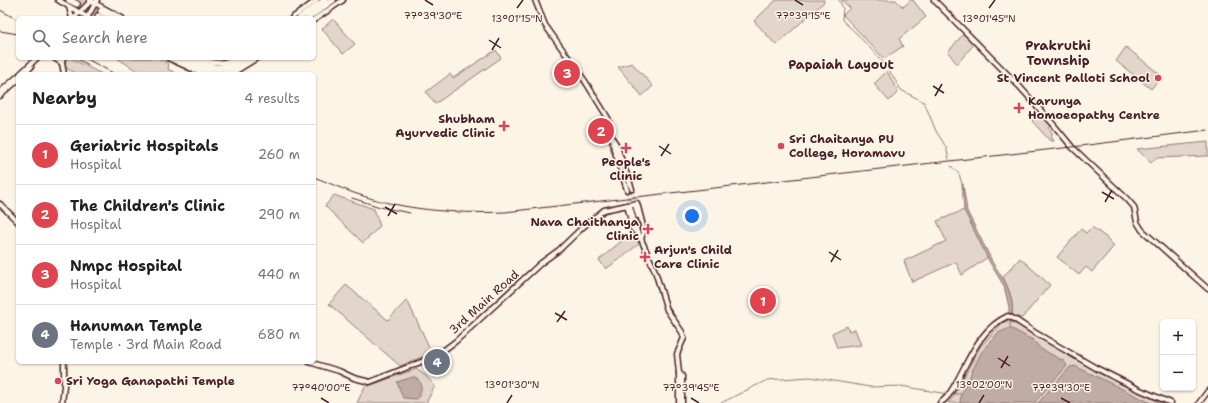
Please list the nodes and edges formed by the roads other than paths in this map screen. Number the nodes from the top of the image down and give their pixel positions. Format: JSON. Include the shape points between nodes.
{"nodes":[{"id":1,"x":58,"y":0,"type":"edge"},
{"id":2,"x":69,"y":0,"type":"edge"},
{"id":3,"x":100,"y":0,"type":"edge"},
{"id":4,"x":316,"y":0,"type":"edge"},
{"id":5,"x":325,"y":0,"type":"edge"},
{"id":6,"x":334,"y":0,"type":"edge"},
{"id":7,"x":343,"y":0,"type":"edge"},
{"id":8,"x":535,"y":0,"type":"edge"},
{"id":9,"x":934,"y":0,"type":"edge"},
{"id":10,"x":93,"y":1,"type":"edge"},
{"id":11,"x":77,"y":4,"type":"dead end"},
{"id":12,"x":69,"y":7,"type":"junction"},
{"id":13,"x":80,"y":13,"type":"junction"},
{"id":14,"x":101,"y":13,"type":"edge"},
{"id":15,"x":72,"y":16,"type":"edge"},
{"id":16,"x":76,"y":16,"type":"edge"},
{"id":17,"x":85,"y":16,"type":"edge"},
{"id":18,"x":89,"y":16,"type":"edge"},
{"id":19,"x":114,"y":16,"type":"edge"},
{"id":20,"x":295,"y":16,"type":"edge"},
{"id":21,"x":303,"y":16,"type":"edge"},
{"id":22,"x":311,"y":16,"type":"edge"},
{"id":23,"x":316,"y":19,"type":"edge"},
{"id":24,"x":35,"y":60,"type":"edge"},
{"id":25,"x":38,"y":60,"type":"edge"},
{"id":26,"x":172,"y":60,"type":"edge"},
{"id":27,"x":181,"y":60,"type":"edge"},
{"id":28,"x":193,"y":60,"type":"edge"},
{"id":29,"x":203,"y":60,"type":"edge"},
{"id":30,"x":230,"y":60,"type":"edge"},
{"id":31,"x":240,"y":60,"type":"edge"},
{"id":32,"x":249,"y":60,"type":"edge"},
{"id":33,"x":254,"y":60,"type":"edge"},
{"id":34,"x":62,"y":62,"type":"edge"},
{"id":35,"x":22,"y":72,"type":"edge"},
{"id":36,"x":26,"y":72,"type":"edge"},
{"id":37,"x":63,"y":72,"type":"edge"},
{"id":38,"x":199,"y":72,"type":"edge"},
{"id":39,"x":216,"y":72,"type":"edge"},
{"id":40,"x":227,"y":72,"type":"edge"},
{"id":41,"x":234,"y":72,"type":"edge"},
{"id":42,"x":16,"y":78,"type":"edge"},
{"id":43,"x":16,"y":82,"type":"edge"},
{"id":44,"x":0,"y":92,"type":"edge"},
{"id":45,"x":0,"y":96,"type":"edge"},
{"id":46,"x":629,"y":190,"type":"tunnel mouth"},
{"id":47,"x":0,"y":204,"type":"edge"},
{"id":48,"x":631,"y":205,"type":"junction"},
{"id":49,"x":16,"y":220,"type":"edge"},
{"id":50,"x":641,"y":236,"type":"junction"},
{"id":51,"x":1208,"y":289,"type":"edge"},
{"id":52,"x":64,"y":364,"type":"edge"},
{"id":53,"x":315,"y":364,"type":"edge"},
{"id":54,"x":679,"y":373,"type":"junction"},
{"id":55,"x":1208,"y":391,"type":"edge"},
{"id":56,"x":62,"y":403,"type":"edge"},
{"id":57,"x":679,"y":403,"type":"edge"},
{"id":58,"x":682,"y":403,"type":"edge"},
{"id":59,"x":940,"y":403,"type":"edge"},
{"id":60,"x":1171,"y":403,"type":"edge"},
{"id":61,"x":1199,"y":403,"type":"edge"}],
"edges":[{"from":1,"to":12,"type":"street"},
{"from":2,"to":11,"type":"highway"},
{"from":3,"to":14,"type":"street"},
{"from":4,"to":20,"type":"street"},
{"from":5,"to":21,"type":"highway"},
{"from":6,"to":22,"type":"highway"},
{"from":7,"to":23,"type":"street"},
{"from":8,"to":46,"type":"street","via":[[545,26],[602,108],[610,125],[611,137],[616,144]]},
{"from":9,"to":51,"type":"street","via":[[1020,86],[1072,147],[1127,199],[1134,207],[1137,222],[1142,230]]},
{"from":10,"to":13,"type":"street"},
{"from":10,"to":14,"type":"street"},
{"from":10,"to":18,"type":"street"},
{"from":12,"to":13,"type":"street"},
{"from":12,"to":15,"type":"street"},
{"from":13,"to":16,"type":"street"},
{"from":13,"to":17,"type":"street"},
{"from":14,"to":19,"type":"street"},
{"from":24,"to":35,"type":"street"},
{"from":25,"to":36,"type":"street"},
{"from":26,"to":38,"type":"street"},
{"from":27,"to":39,"type":"highway"},
{"from":28,"to":31,"type":"highway","via":[[220,68],[231,66]]},
{"from":29,"to":30,"type":"street","via":[[223,63]]},
{"from":32,"to":40,"type":"highway"},
{"from":33,"to":41,"type":"street"},
{"from":34,"to":37,"type":"street"},
{"from":42,"to":44,"type":"street"},
{"from":43,"to":45,"type":"street"},
{"from":47,"to":49,"type":"street"},
{"from":48,"to":50,"type":"street"},
{"from":48,"to":50,"type":"street","via":[[633,229]]},
{"from":48,"to":50,"type":"street","via":[[638,204],[644,230]]},
{"from":48,"to":53,"type":"street","name":"3rd Main Road","via":[[604,210],[436,356],[370,382]]},
{"from":50,"to":54,"type":"street","via":[[668,310],[684,338],[677,354]]},
{"from":52,"to":56,"type":"street"},
{"from":54,"to":57,"type":"street"},
{"from":54,"to":58,"type":"street","via":[[682,376]]},
{"from":55,"to":61,"type":"street"},
{"from":59,"to":60,"type":"street","via":[[948,397],[982,337],[1002,319],[1009,317],[1096,368]]}]}
